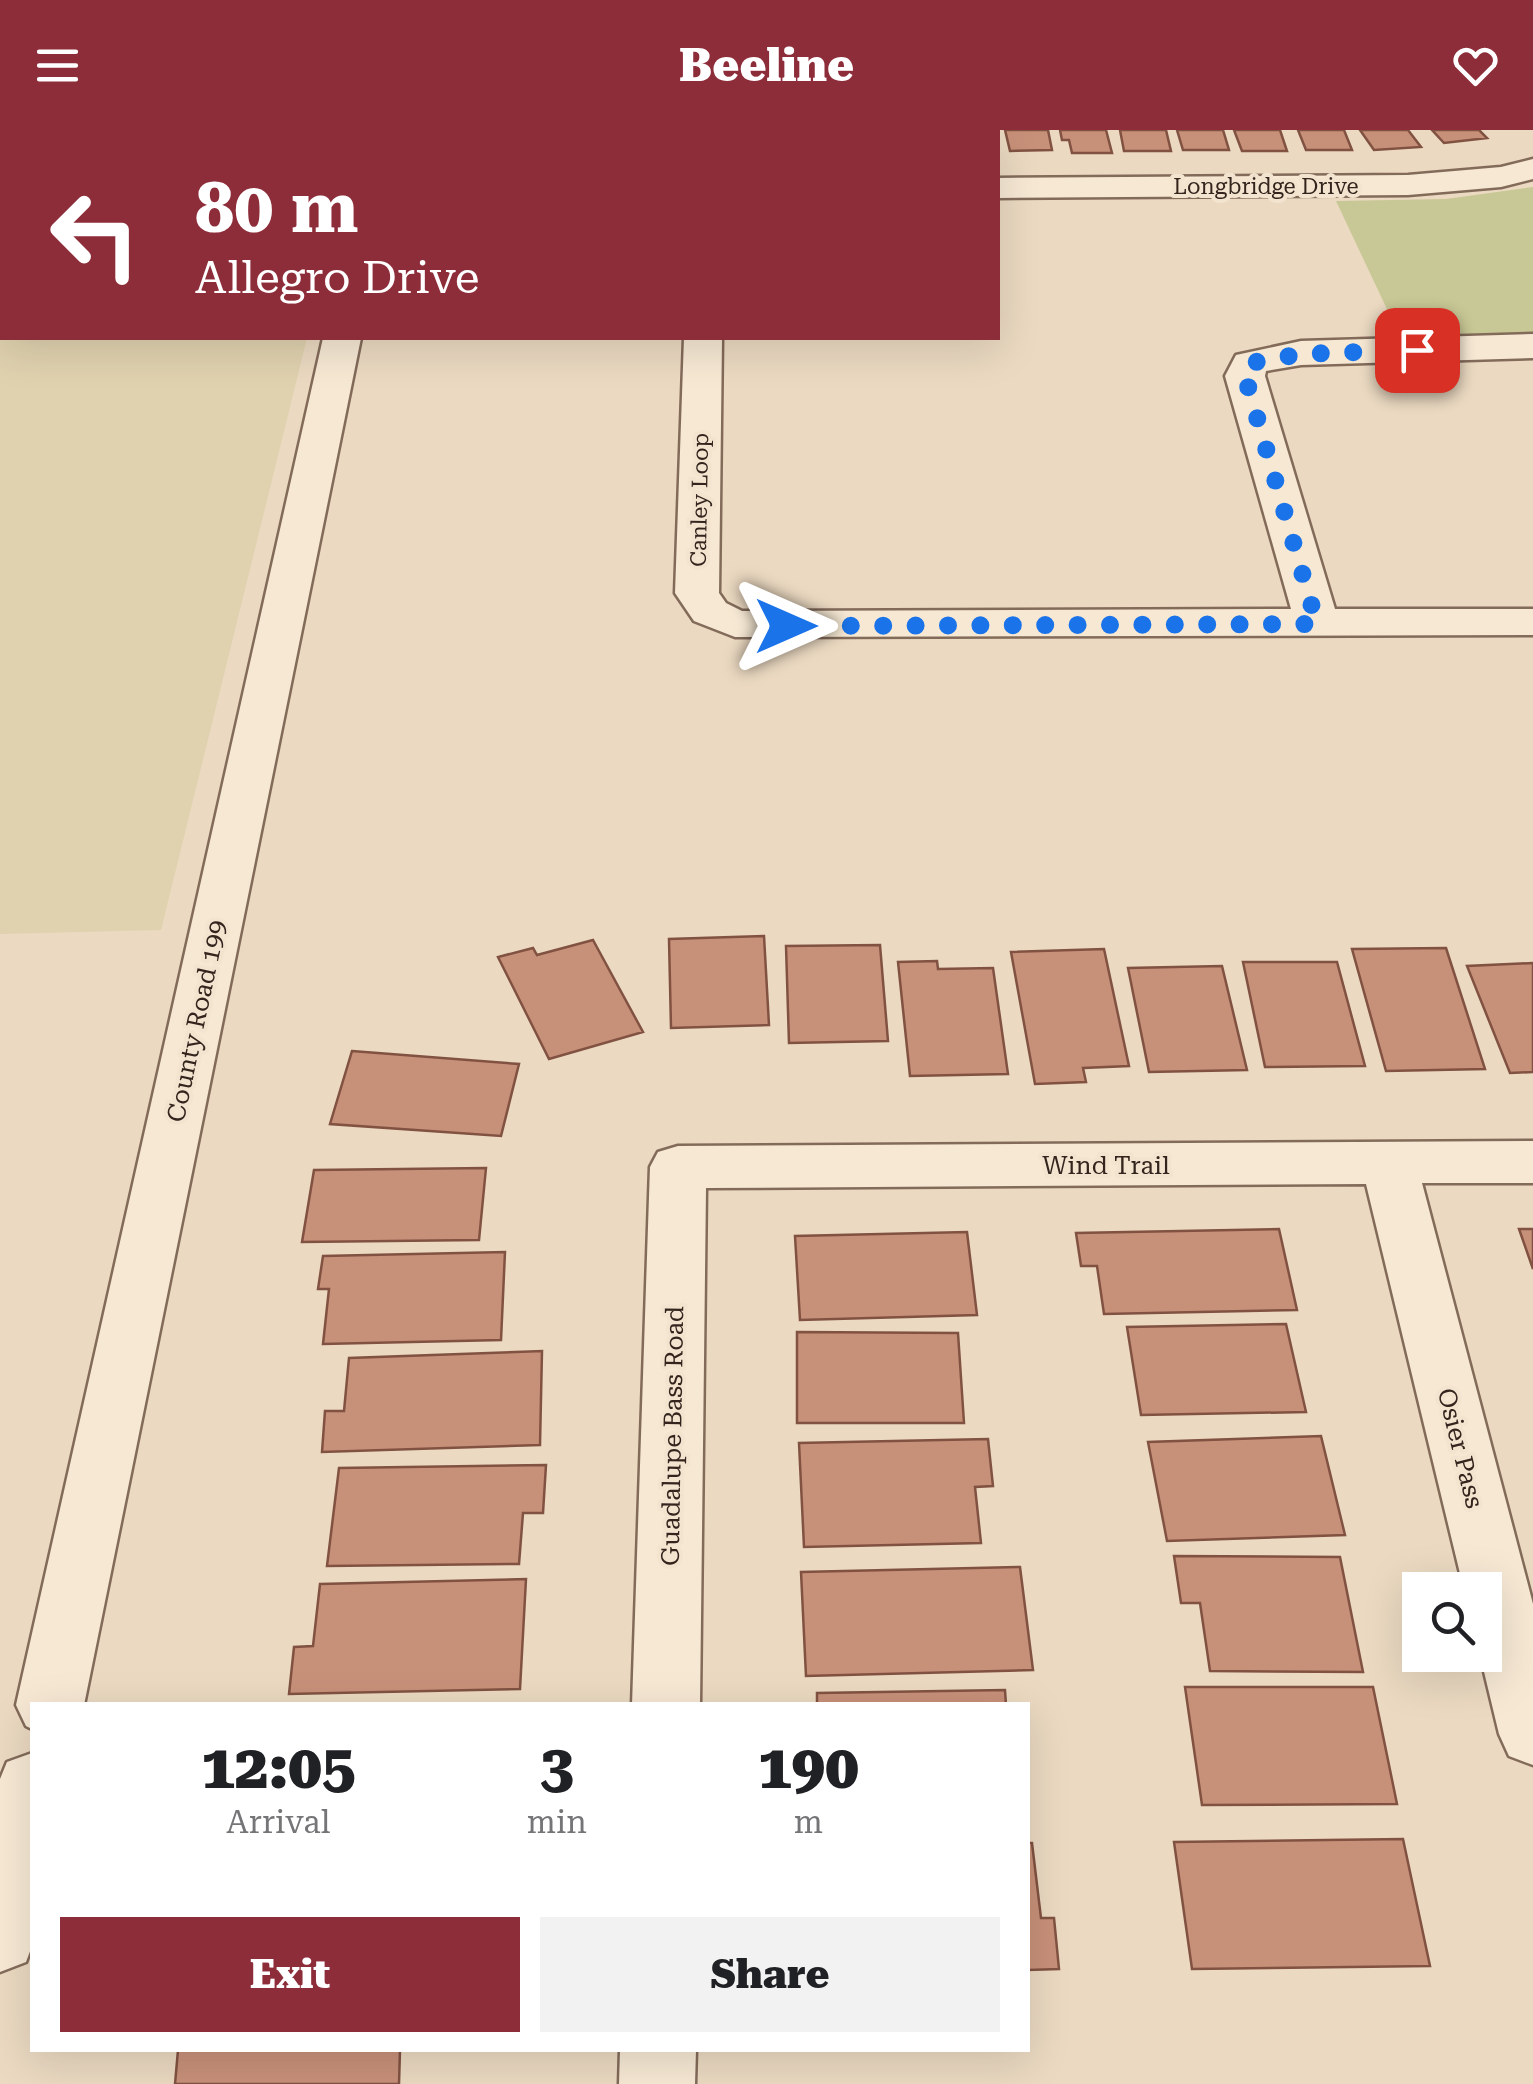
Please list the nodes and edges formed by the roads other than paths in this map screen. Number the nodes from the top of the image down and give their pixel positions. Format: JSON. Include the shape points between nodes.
{"nodes":[{"id":1,"x":1533,"y":170,"type":"edge"},
{"id":2,"x":1000,"y":188,"type":"edge"},
{"id":3,"x":342,"y":340,"type":"edge"},
{"id":4,"x":703,"y":340,"type":"edge"},
{"id":5,"x":1533,"y":346,"type":"edge"},
{"id":6,"x":1533,"y":622,"type":"edge"},
{"id":7,"x":1317,"y":624,"type":"junction"},
{"id":8,"x":1533,"y":1162,"type":"edge"},
{"id":9,"x":1389,"y":1163,"type":"junction"},
{"id":10,"x":678,"y":1167,"type":"joint"},
{"id":11,"x":51,"y":1702,"type":"edge"},
{"id":12,"x":666,"y":1702,"type":"edge"},
{"id":13,"x":1533,"y":1734,"type":"edge"},
{"id":14,"x":30,"y":1794,"type":"edge"},
{"id":15,"x":0,"y":1937,"type":"edge"},
{"id":16,"x":658,"y":2052,"type":"edge"},
{"id":17,"x":657,"y":2084,"type":"edge"}],
"edges":[{"from":1,"to":2,"type":"street","name":"Longbridge Drive","via":[[1408,186]]},
{"from":3,"to":11,"type":"street","name":"County Road 199"},
{"from":4,"to":7,"type":"street","name":"Canley Loop","via":[[697,593],[710,612],[735,624]]},
{"from":5,"to":7,"type":"street","via":[[1301,354],[1250,363],[1245,376]]},
{"from":6,"to":7,"type":"street","name":"Canley Loop"},
{"from":8,"to":9,"type":"street","name":"Wind Trail"},
{"from":9,"to":10,"type":"street","name":"Wind Trail"},
{"from":9,"to":13,"type":"street","name":"Osier Pass"},
{"from":10,"to":12,"type":"street","name":"Guadalupe Bass Road"},
{"from":14,"to":15,"type":"street"},
{"from":16,"to":17,"type":"street"}]}
